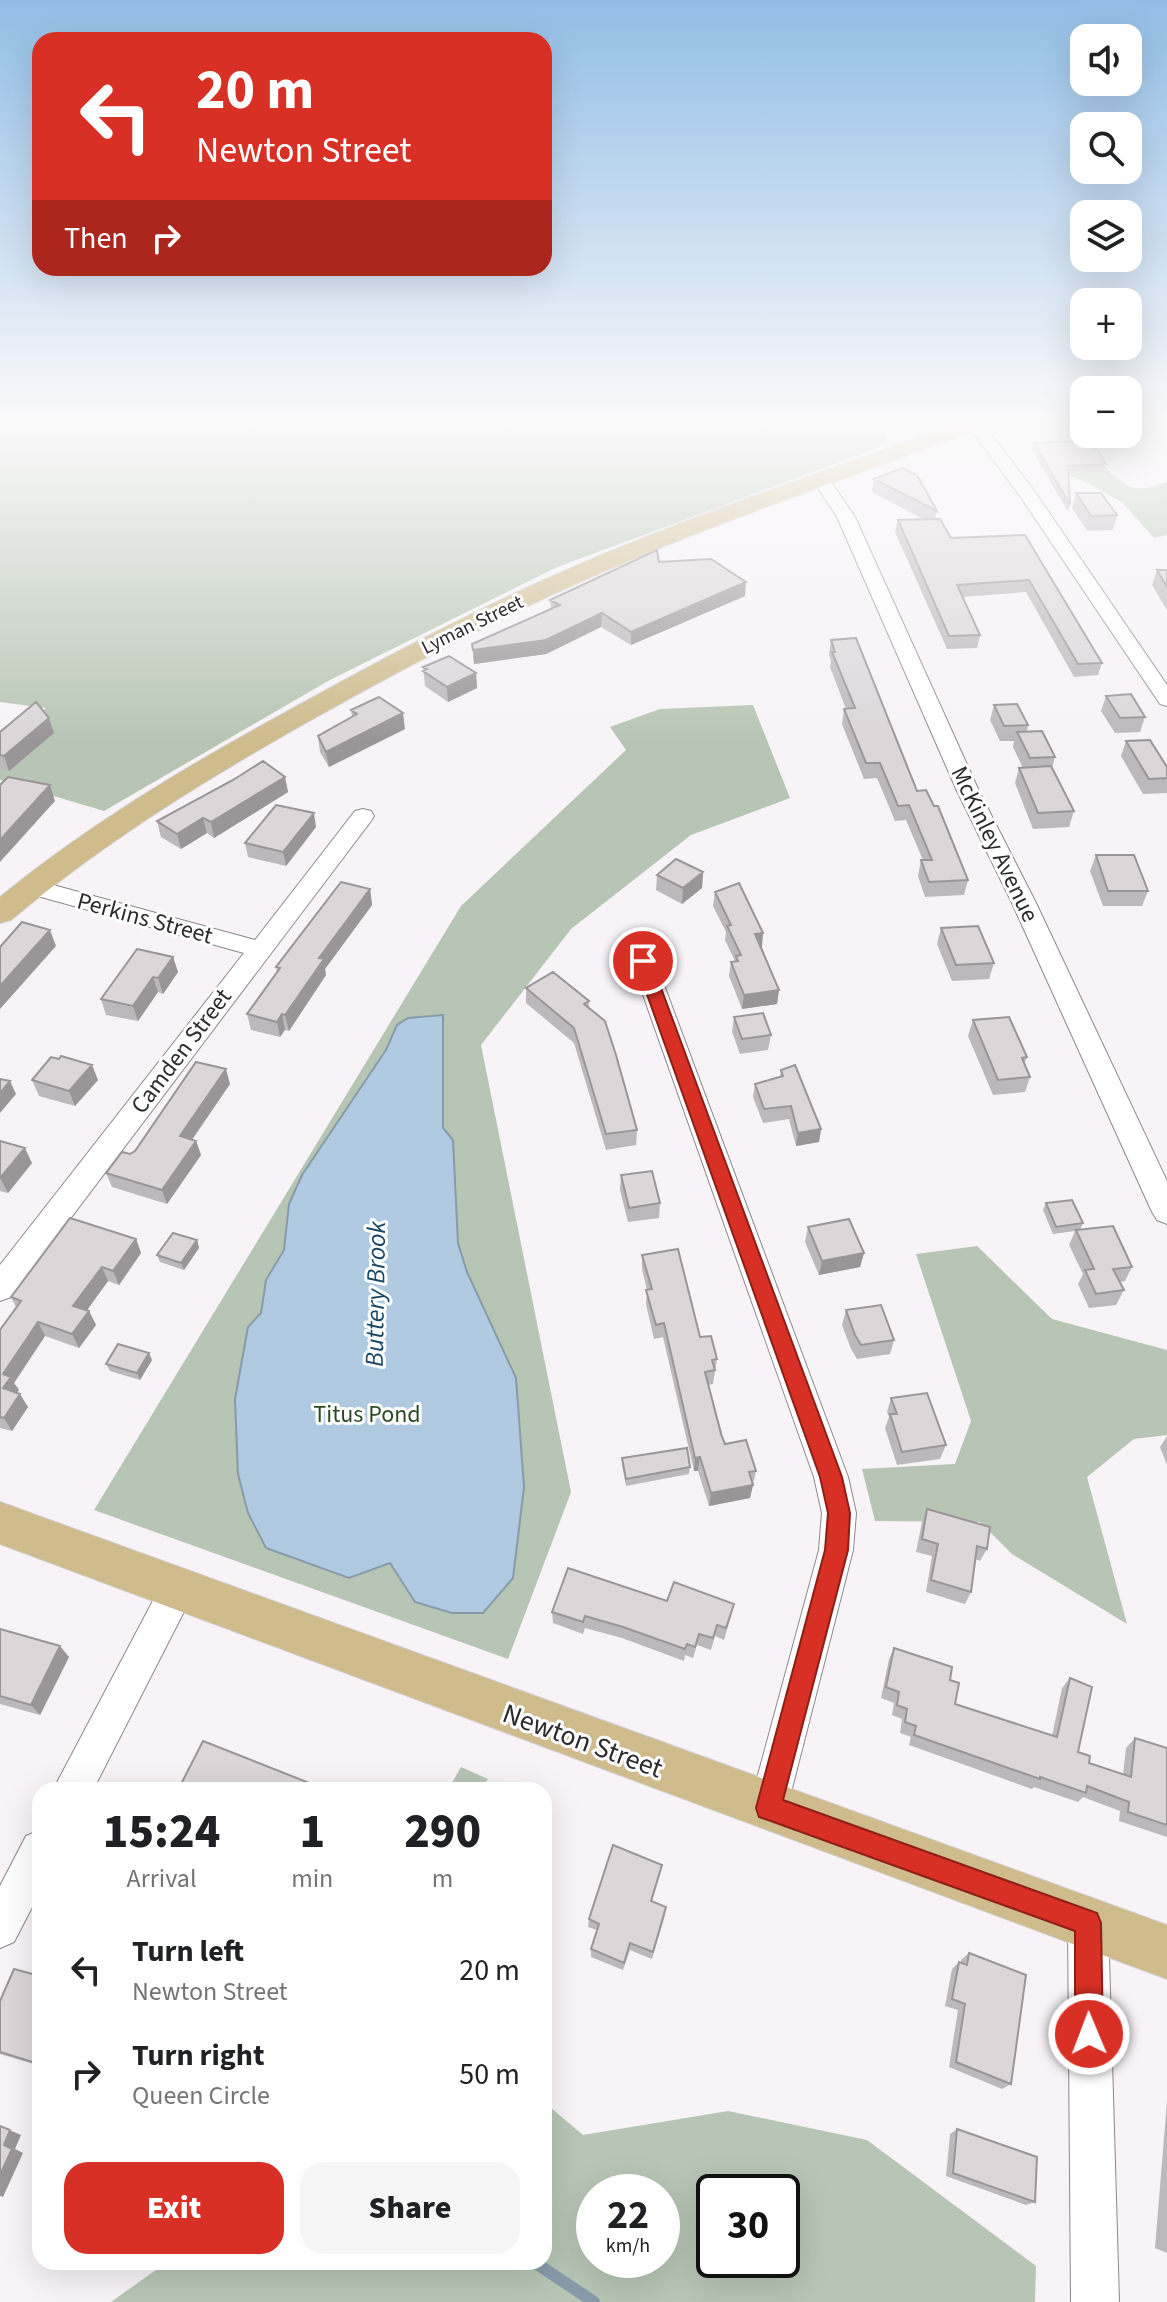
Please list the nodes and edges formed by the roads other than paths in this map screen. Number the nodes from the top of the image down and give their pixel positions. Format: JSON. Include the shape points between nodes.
{"nodes":[{"id":1,"x":698,"y":526,"type":"edge"},
{"id":2,"x":850,"y":526,"type":"edge"},
{"id":3,"x":1051,"y":526,"type":"edge"},
{"id":4,"x":1160,"y":680,"type":"edge"},
{"id":5,"x":1167,"y":700,"type":"edge"},
{"id":6,"x":363,"y":816,"type":"dead end"},
{"id":7,"x":31,"y":887,"type":"junction"},
{"id":8,"x":0,"y":913,"type":"edge"},
{"id":9,"x":259,"y":949,"type":"junction"},
{"id":10,"x":643,"y":961,"type":"dead end"},
{"id":11,"x":1167,"y":1212,"type":"edge"},
{"id":12,"x":0,"y":1288,"type":"edge"},
{"id":13,"x":0,"y":1523,"type":"edge"},
{"id":14,"x":177,"y":1590,"type":"junction"},
{"id":15,"x":76,"y":1782,"type":"edge"},
{"id":16,"x":768,"y":1808,"type":"junction"},
{"id":17,"x":32,"y":1866,"type":"edge"},
{"id":18,"x":1088,"y":1923,"type":"junction"},
{"id":19,"x":0,"y":1928,"type":"edge"},
{"id":20,"x":1167,"y":1952,"type":"edge"},
{"id":21,"x":1095,"y":2302,"type":"edge"}],
"edges":[{"from":1,"to":7,"type":"main road","name":"Lyman Street","via":[[575,574],[395,663],[151,801]]},
{"from":2,"to":11,"type":"street","name":"McKinley Avenue","via":[[968,791]]},
{"from":3,"to":4,"type":"street"},
{"from":4,"to":5,"type":"street"},
{"from":6,"to":9,"type":"street","name":"Camden Street"},
{"from":7,"to":8,"type":"main road","name":"Lyman Street"},
{"from":7,"to":9,"type":"street","name":"Perkins Street"},
{"from":9,"to":12,"type":"street","name":"Camden Street"},
{"from":10,"to":16,"type":"street","via":[[831,1477],[839,1513],[836,1550]]},
{"from":13,"to":14,"type":"main road","name":"Newton Street"},
{"from":14,"to":15,"type":"street"},
{"from":14,"to":16,"type":"main road","name":"Newton Street"},
{"from":16,"to":18,"type":"main road","name":"Newton Street"},
{"from":17,"to":19,"type":"street"},
{"from":18,"to":20,"type":"main road","name":"Newton Street"},
{"from":18,"to":21,"type":"street"}]}
